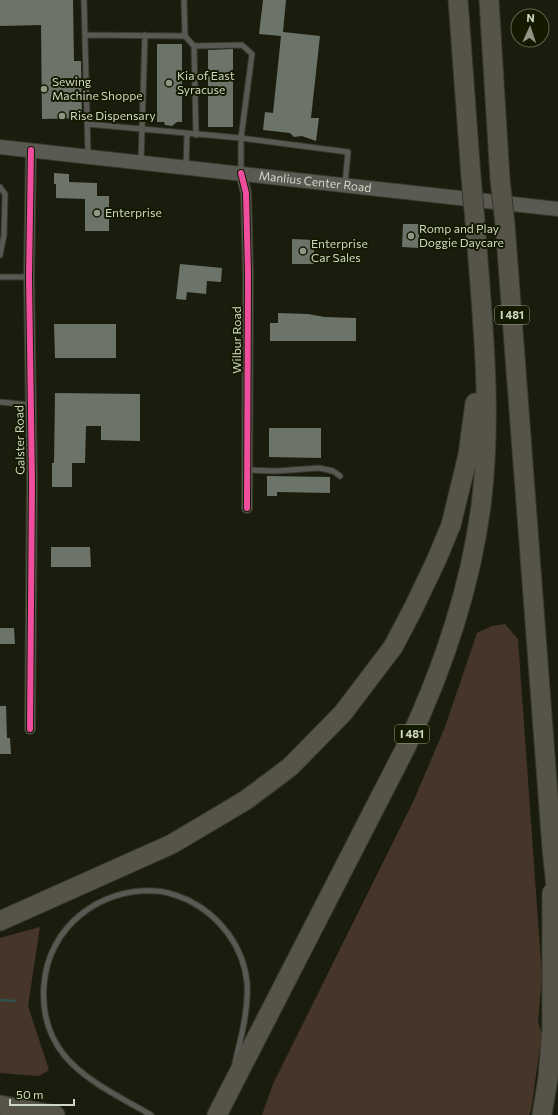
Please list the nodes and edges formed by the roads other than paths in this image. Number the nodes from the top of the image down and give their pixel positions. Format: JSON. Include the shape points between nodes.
{"nodes":[{"id":1,"x":84,"y":0,"type":"edge"},
{"id":2,"x":184,"y":0,"type":"edge"},
{"id":3,"x":458,"y":0,"type":"edge"},
{"id":4,"x":489,"y":0,"type":"edge"},
{"id":5,"x":85,"y":35,"type":"junction"},
{"id":6,"x":145,"y":35,"type":"junction"},
{"id":7,"x":186,"y":36,"type":"junction"},
{"id":8,"x":194,"y":46,"type":"junction"},
{"id":9,"x":87,"y":124,"type":"junction"},
{"id":10,"x":142,"y":129,"type":"junction"},
{"id":11,"x":187,"y":134,"type":"junction"},
{"id":12,"x":196,"y":135,"type":"junction"},
{"id":13,"x":240,"y":138,"type":"junction"},
{"id":14,"x":0,"y":147,"type":"edge"},
{"id":15,"x":31,"y":150,"type":"junction"},
{"id":16,"x":88,"y":157,"type":"junction"},
{"id":17,"x":141,"y":163,"type":"junction"},
{"id":18,"x":186,"y":168,"type":"junction"},
{"id":19,"x":241,"y":173,"type":"junction"},
{"id":20,"x":345,"y":185,"type":"junction"},
{"id":21,"x":0,"y":187,"type":"edge"},
{"id":22,"x":558,"y":209,"type":"edge"},
{"id":23,"x":0,"y":255,"type":"edge"},
{"id":24,"x":0,"y":277,"type":"edge"},
{"id":25,"x":29,"y":277,"type":"junction"},
{"id":26,"x":482,"y":318,"type":"junction"},
{"id":27,"x":0,"y":402,"type":"edge"},
{"id":28,"x":30,"y":405,"type":"junction"},
{"id":29,"x":247,"y":470,"type":"junction"},
{"id":30,"x":340,"y":476,"type":"dead end"},
{"id":31,"x":247,"y":508,"type":"dead end"},
{"id":32,"x":30,"y":729,"type":"dead end"},
{"id":33,"x":552,"y":848,"type":"junction"},
{"id":34,"x":558,"y":906,"type":"edge"},
{"id":35,"x":0,"y":921,"type":"edge"},
{"id":36,"x":230,"y":1088,"type":"junction"},
{"id":37,"x":0,"y":1105,"type":"edge"},
{"id":38,"x":55,"y":1115,"type":"edge"},
{"id":39,"x":151,"y":1115,"type":"edge"},
{"id":40,"x":217,"y":1115,"type":"edge"},
{"id":41,"x":542,"y":1115,"type":"edge"}],
"edges":[{"from":1,"to":5,"type":"lane"},
{"from":2,"to":7,"type":"lane"},
{"from":3,"to":26,"type":"highway","number":"I 481","bridge":true},
{"from":4,"to":33,"type":"highway","number":"I 481","bridge":true,"via":[[500,179]]},
{"from":5,"to":6,"type":"lane"},
{"from":5,"to":9,"type":"lane"},
{"from":6,"to":7,"type":"lane"},
{"from":6,"to":10,"type":"lane"},
{"from":7,"to":8,"type":"lane"},
{"from":8,"to":12,"type":"lane"},
{"from":8,"to":13,"type":"lane","via":[[242,45],[252,54]]},
{"from":9,"to":10,"type":"lane"},
{"from":9,"to":16,"type":"lane"},
{"from":10,"to":11,"type":"lane"},
{"from":10,"to":17,"type":"lane"},
{"from":11,"to":12,"type":"lane"},
{"from":11,"to":18,"type":"lane"},
{"from":12,"to":13,"type":"lane"},
{"from":13,"to":19,"type":"lane"},
{"from":13,"to":20,"type":"lane","via":[[348,152]]},
{"from":14,"to":15,"type":"main road","name":"Manlius Center Road"},
{"from":15,"to":16,"type":"main road","name":"Manlius Center Road"},
{"from":15,"to":25,"type":"street","name":"Galster Road"},
{"from":16,"to":17,"type":"main road","name":"Manlius Center Road"},
{"from":17,"to":18,"type":"main road","name":"Manlius Center Road"},
{"from":18,"to":19,"type":"main road","name":"Manlius Center Road"},
{"from":19,"to":20,"type":"main road","name":"Manlius Center Road"},
{"from":19,"to":29,"type":"street","name":"Wilbur Road","via":[[246,193],[248,273]]},
{"from":20,"to":22,"type":"main road","name":"Manlius Center Road"},
{"from":21,"to":23,"type":"lane","via":[[5,194],[4,235]]},
{"from":24,"to":25,"type":"lane"},
{"from":25,"to":28,"type":"street","name":"Galster Road"},
{"from":26,"to":35,"type":"highway","via":[[468,455],[451,525],[393,647],[343,713],[290,767],[246,800],[172,844]]},
{"from":26,"to":36,"type":"highway","number":"I 481","via":[[486,414],[481,505],[474,548],[456,622],[436,678],[407,745]]},
{"from":27,"to":28,"type":"lane"},
{"from":28,"to":32,"type":"street","name":"Galster Road"},
{"from":29,"to":30,"type":"lane","via":[[319,468],[334,471]]},
{"from":29,"to":31,"type":"street","name":"Wilbur Road"},
{"from":33,"to":34,"type":"highway","number":"I 481"},
{"from":33,"to":41,"type":"highway","via":[[552,1029]]},
{"from":36,"to":39,"type":"lane","via":[[246,1003],[247,983],[240,952],[227,931],[214,917],[198,905],[179,896],[157,890],[112,896],[81,913],[58,939],[44,979],[46,1018],[53,1037],[64,1055],[86,1076]]},
{"from":36,"to":40,"type":"highway","number":"I 481"},
{"from":37,"to":38,"type":"highway"}]}
